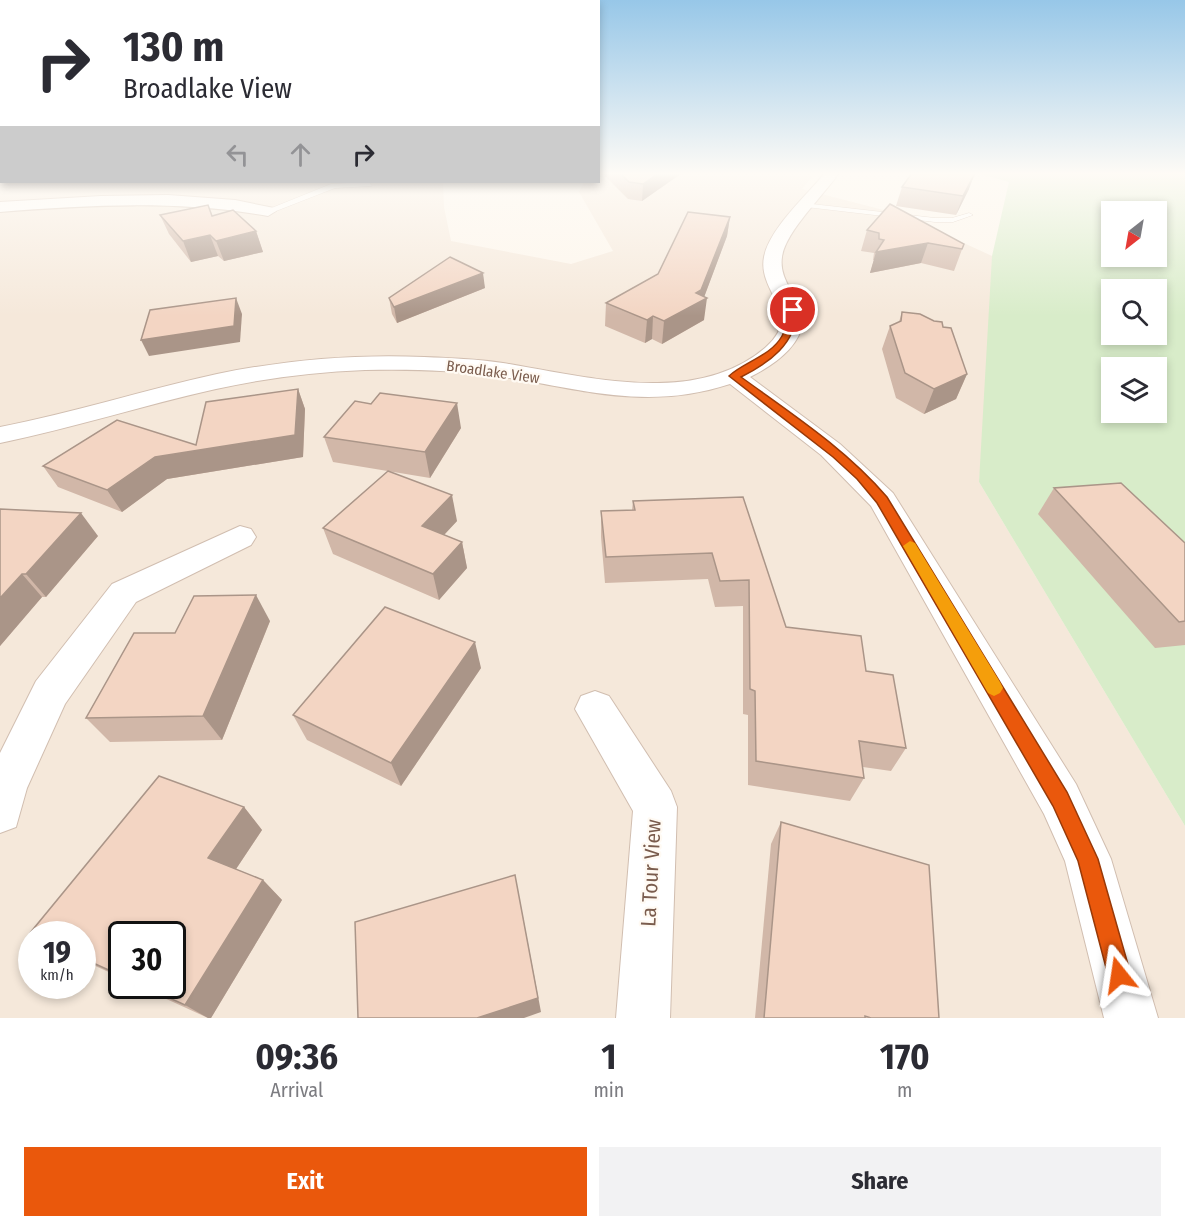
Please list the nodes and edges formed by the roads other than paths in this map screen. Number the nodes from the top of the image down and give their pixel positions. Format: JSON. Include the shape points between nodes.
{"nodes":[{"id":1,"x":794,"y":221,"type":"edge"},
{"id":2,"x":734,"y":376,"type":"junction"},
{"id":3,"x":0,"y":435,"type":"edge"},
{"id":4,"x":240,"y":537,"type":"dead end"},
{"id":5,"x":595,"y":709,"type":"dead end"},
{"id":6,"x":0,"y":811,"type":"edge"},
{"id":7,"x":643,"y":1018,"type":"edge"},
{"id":8,"x":1131,"y":1018,"type":"edge"}],
"edges":[{"from":1,"to":2,"type":"street","name":"Broadlake View","via":[[773,249],[771,262],[777,286],[793,310],[786,340]]},
{"from":2,"to":3,"type":"street","name":"Broadlake View","via":[[670,388],[633,389],[595,387],[456,365],[384,363],[306,368],[216,382],[66,422]]},
{"from":2,"to":8,"type":"street","via":[[837,454],[883,500],[1060,799],[1088,859]]},
{"from":4,"to":6,"type":"street","via":[[124,593],[50,693],[6,786]]},
{"from":5,"to":7,"type":"street","name":"La Tour View","via":[[655,807]]}]}
